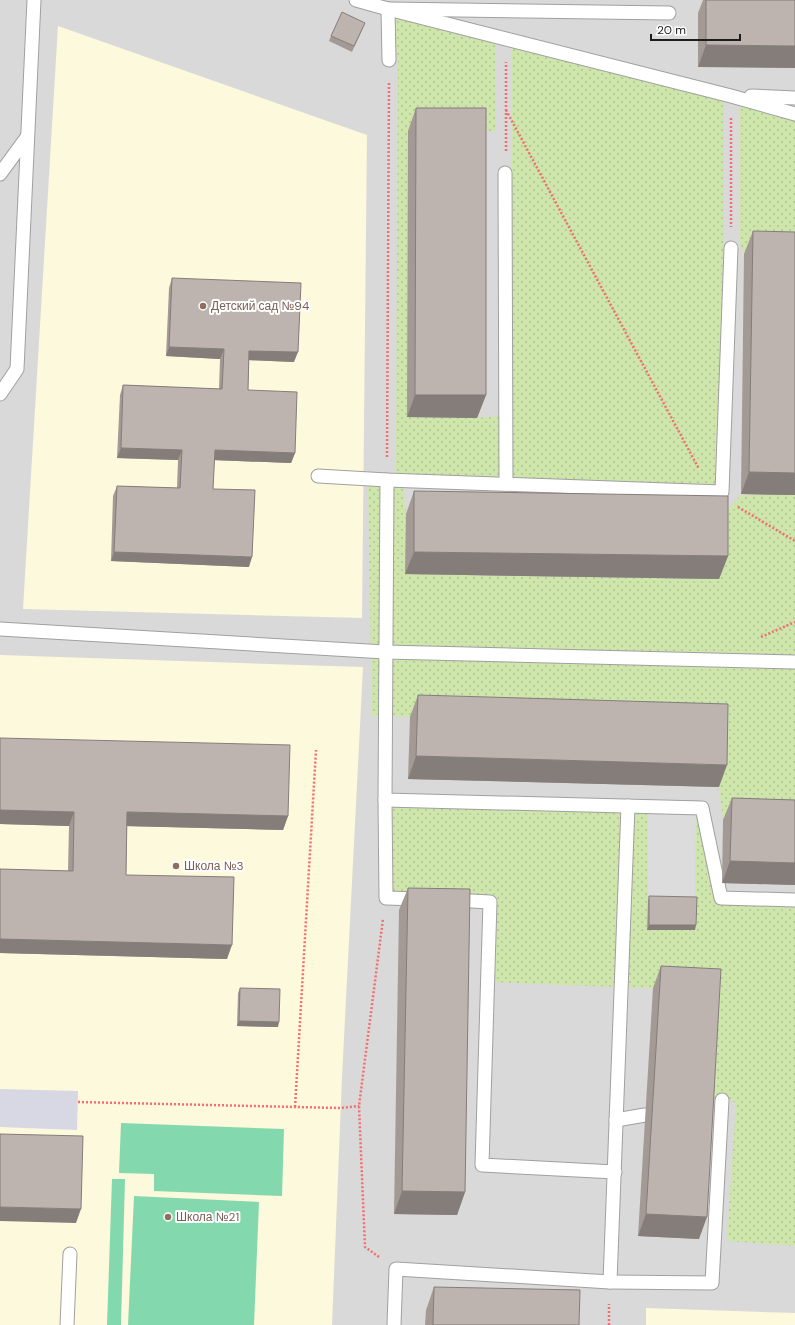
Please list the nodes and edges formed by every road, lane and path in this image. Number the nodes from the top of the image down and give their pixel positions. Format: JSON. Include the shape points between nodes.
{"nodes":[{"id":1,"x":34,"y":0,"type":"edge"},
{"id":2,"x":356,"y":0,"type":"edge"},
{"id":3,"x":388,"y":9,"type":"junction"},
{"id":4,"x":669,"y":13,"type":"dead end"},
{"id":5,"x":506,"y":39,"type":"junction"},
{"id":6,"x":389,"y":60,"type":"joint"},
{"id":7,"x":731,"y":96,"type":"junction"},
{"id":8,"x":795,"y":98,"type":"edge"},
{"id":9,"x":506,"y":110,"type":"junction"},
{"id":10,"x":795,"y":114,"type":"edge"},
{"id":11,"x":27,"y":137,"type":"junction"},
{"id":12,"x":505,"y":173,"type":"joint"},
{"id":13,"x":0,"y":174,"type":"edge"},
{"id":14,"x":731,"y":248,"type":"joint"},
{"id":15,"x":0,"y":394,"type":"edge"},
{"id":16,"x":318,"y":476,"type":"dead end"},
{"id":17,"x":387,"y":480,"type":"junction"},
{"id":18,"x":506,"y":484,"type":"junction"},
{"id":19,"x":710,"y":491,"type":"junction"},
{"id":20,"x":795,"y":541,"type":"edge"},
{"id":21,"x":0,"y":629,"type":"edge"},
{"id":22,"x":385,"y":652,"type":"junction"},
{"id":23,"x":795,"y":662,"type":"edge"},
{"id":24,"x":316,"y":750,"type":"dead end"},
{"id":25,"x":385,"y":800,"type":"junction"},
{"id":26,"x":628,"y":806,"type":"junction"},
{"id":27,"x":386,"y":898,"type":"junction"},
{"id":28,"x":795,"y":900,"type":"edge"},
{"id":29,"x":722,"y":1100,"type":"dead end"},
{"id":30,"x":78,"y":1102,"type":"dead end"},
{"id":31,"x":359,"y":1106,"type":"junction"},
{"id":32,"x":295,"y":1107,"type":"junction"},
{"id":33,"x":645,"y":1115,"type":"dead end"},
{"id":34,"x":616,"y":1120,"type":"junction"},
{"id":35,"x":615,"y":1172,"type":"junction"},
{"id":36,"x":70,"y":1254,"type":"dead end"},
{"id":37,"x":396,"y":1269,"type":"junction"},
{"id":38,"x":610,"y":1282,"type":"junction"},
{"id":39,"x":68,"y":1325,"type":"edge"},
{"id":40,"x":394,"y":1325,"type":"edge"}],
"edges":[{"from":1,"to":11,"type":"lane"},
{"from":2,"to":3,"type":"lane"},
{"from":3,"to":4,"type":"lane"},
{"from":3,"to":5,"type":"lane"},
{"from":3,"to":6,"type":"lane"},
{"from":5,"to":7,"type":"lane"},
{"from":5,"to":9,"type":"path"},
{"from":6,"to":17,"type":"path"},
{"from":7,"to":8,"type":"lane"},
{"from":7,"to":10,"type":"lane"},
{"from":7,"to":14,"type":"path"},
{"from":9,"to":12,"type":"path"},
{"from":9,"to":19,"type":"path"},
{"from":11,"to":13,"type":"lane"},
{"from":11,"to":15,"type":"lane","via":[[17,369]]},
{"from":12,"to":18,"type":"lane"},
{"from":14,"to":19,"type":"lane","via":[[722,492]]},
{"from":16,"to":17,"type":"lane"},
{"from":17,"to":18,"type":"lane"},
{"from":17,"to":22,"type":"lane"},
{"from":18,"to":19,"type":"lane"},
{"from":19,"to":20,"type":"path"},
{"from":21,"to":22,"type":"lane"},
{"from":22,"to":23,"type":"lane"},
{"from":22,"to":25,"type":"lane"},
{"from":24,"to":32,"type":"path"},
{"from":25,"to":26,"type":"lane"},
{"from":25,"to":27,"type":"lane"},
{"from":26,"to":28,"type":"lane","via":[[702,808],[721,898]]},
{"from":26,"to":34,"type":"lane"},
{"from":27,"to":31,"type":"path"},
{"from":27,"to":35,"type":"lane","via":[[490,902],[482,1165]]},
{"from":29,"to":38,"type":"lane","via":[[712,1283]]},
{"from":30,"to":32,"type":"path"},
{"from":31,"to":32,"type":"path"},
{"from":31,"to":37,"type":"path","via":[[365,1247]]},
{"from":33,"to":34,"type":"lane"},
{"from":34,"to":35,"type":"lane"},
{"from":35,"to":38,"type":"lane"},
{"from":36,"to":39,"type":"lane"},
{"from":37,"to":38,"type":"lane"},
{"from":37,"to":40,"type":"lane"}]}
